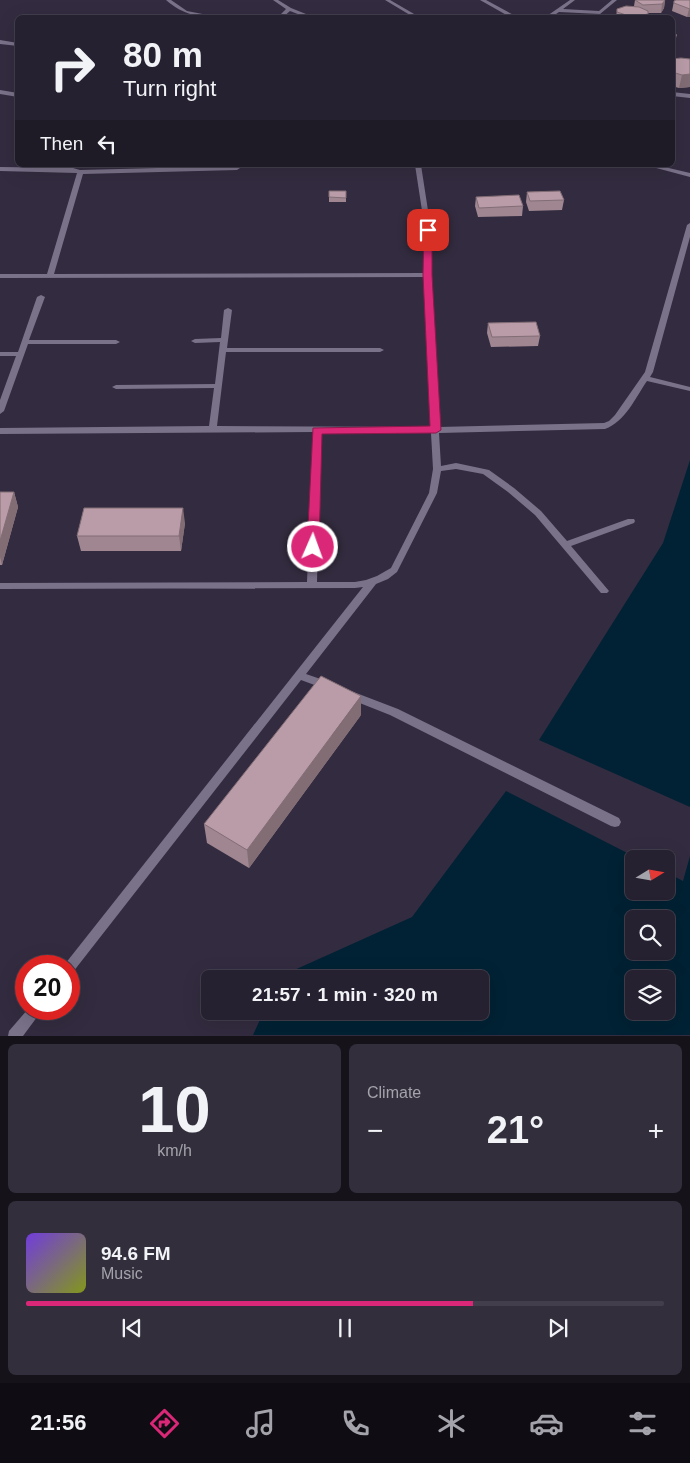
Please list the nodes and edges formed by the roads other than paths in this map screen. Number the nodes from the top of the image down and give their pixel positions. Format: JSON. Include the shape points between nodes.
{"nodes":[{"id":1,"x":168,"y":0,"type":"edge"},
{"id":2,"x":275,"y":0,"type":"edge"},
{"id":3,"x":388,"y":0,"type":"edge"},
{"id":4,"x":482,"y":0,"type":"edge"},
{"id":5,"x":573,"y":0,"type":"edge"},
{"id":6,"x":615,"y":0,"type":"edge"},
{"id":7,"x":289,"y":9,"type":"junction"},
{"id":8,"x":557,"y":10,"type":"junction"},
{"id":9,"x":196,"y":13,"type":"junction"},
{"id":10,"x":600,"y":13,"type":"joint"},
{"id":11,"x":194,"y":15,"type":"edge"},
{"id":12,"x":206,"y":15,"type":"edge"},
{"id":13,"x":282,"y":15,"type":"edge"},
{"id":14,"x":306,"y":15,"type":"edge"},
{"id":15,"x":414,"y":15,"type":"edge"},
{"id":16,"x":511,"y":15,"type":"edge"},
{"id":17,"x":550,"y":15,"type":"edge"},
{"id":18,"x":0,"y":42,"type":"edge"},
{"id":19,"x":15,"y":44,"type":"edge"},
{"id":20,"x":0,"y":92,"type":"edge"},
{"id":21,"x":15,"y":94,"type":"edge"},
{"id":22,"x":675,"y":94,"type":"edge"},
{"id":23,"x":690,"y":96,"type":"edge"},
{"id":24,"x":101,"y":167,"type":"edge"},
{"id":25,"x":418,"y":167,"type":"edge"},
{"id":26,"x":656,"y":167,"type":"edge"},
{"id":27,"x":237,"y":168,"type":"dead end"},
{"id":28,"x":0,"y":169,"type":"edge"},
{"id":29,"x":80,"y":172,"type":"junction"},
{"id":30,"x":97,"y":172,"type":"junction"},
{"id":31,"x":690,"y":175,"type":"edge"},
{"id":32,"x":690,"y":225,"type":"edge"},
{"id":33,"x":428,"y":275,"type":"junction"},
{"id":34,"x":0,"y":276,"type":"edge"},
{"id":35,"x":50,"y":276,"type":"junction"},
{"id":36,"x":41,"y":297,"type":"dead end"},
{"id":37,"x":228,"y":310,"type":"dead end"},
{"id":38,"x":224,"y":340,"type":"junction"},
{"id":39,"x":195,"y":341,"type":"dead end"},
{"id":40,"x":25,"y":342,"type":"junction"},
{"id":41,"x":116,"y":342,"type":"dead end"},
{"id":42,"x":223,"y":350,"type":"junction"},
{"id":43,"x":380,"y":350,"type":"dead end"},
{"id":44,"x":0,"y":354,"type":"edge"},
{"id":45,"x":20,"y":354,"type":"junction"},
{"id":46,"x":646,"y":378,"type":"junction"},
{"id":47,"x":218,"y":386,"type":"junction"},
{"id":48,"x":116,"y":387,"type":"dead end"},
{"id":49,"x":690,"y":389,"type":"edge"},
{"id":50,"x":0,"y":411,"type":"edge"},
{"id":51,"x":212,"y":429,"type":"junction"},
{"id":52,"x":317,"y":430,"type":"junction"},
{"id":53,"x":436,"y":430,"type":"junction"},
{"id":54,"x":0,"y":431,"type":"edge"},
{"id":55,"x":437,"y":469,"type":"junction"},
{"id":56,"x":631,"y":521,"type":"dead end"},
{"id":57,"x":565,"y":545,"type":"junction"},
{"id":58,"x":372,"y":583,"type":"junction"},
{"id":59,"x":312,"y":585,"type":"junction"},
{"id":60,"x":0,"y":586,"type":"edge"},
{"id":61,"x":604,"y":591,"type":"dead end"},
{"id":62,"x":300,"y":676,"type":"junction"},
{"id":63,"x":616,"y":822,"type":"dead end"},
{"id":64,"x":79,"y":955,"type":"edge"},
{"id":65,"x":27,"y":1020,"type":"edge"},
{"id":66,"x":14,"y":1036,"type":"edge"}],
"edges":[{"from":1,"to":9,"type":"lane","via":[[186,12]]},
{"from":2,"to":7,"type":"lane"},
{"from":3,"to":15,"type":"lane"},
{"from":4,"to":16,"type":"lane"},
{"from":5,"to":8,"type":"lane"},
{"from":6,"to":10,"type":"lane"},
{"from":7,"to":13,"type":"lane"},
{"from":7,"to":14,"type":"lane"},
{"from":8,"to":10,"type":"lane"},
{"from":8,"to":17,"type":"lane"},
{"from":9,"to":11,"type":"lane"},
{"from":9,"to":12,"type":"lane"},
{"from":18,"to":19,"type":"lane"},
{"from":20,"to":21,"type":"lane"},
{"from":22,"to":23,"type":"lane"},
{"from":24,"to":30,"type":"lane"},
{"from":25,"to":33,"type":"lane","via":[[428,230]]},
{"from":26,"to":31,"type":"lane"},
{"from":27,"to":30,"type":"lane"},
{"from":28,"to":29,"type":"lane"},
{"from":29,"to":30,"type":"lane"},
{"from":29,"to":35,"type":"lane"},
{"from":32,"to":46,"type":"lane"},
{"from":33,"to":35,"type":"lane"},
{"from":33,"to":53,"type":"lane"},
{"from":34,"to":35,"type":"lane"},
{"from":36,"to":40,"type":"lane"},
{"from":37,"to":38,"type":"lane"},
{"from":38,"to":39,"type":"lane"},
{"from":38,"to":42,"type":"lane"},
{"from":40,"to":41,"type":"lane"},
{"from":40,"to":45,"type":"lane"},
{"from":42,"to":43,"type":"lane"},
{"from":42,"to":47,"type":"lane"},
{"from":44,"to":45,"type":"lane"},
{"from":45,"to":50,"type":"lane"},
{"from":46,"to":49,"type":"lane"},
{"from":46,"to":53,"type":"lane","via":[[618,417],[604,426]]},
{"from":47,"to":48,"type":"lane"},
{"from":47,"to":51,"type":"lane"},
{"from":51,"to":52,"type":"lane"},
{"from":51,"to":54,"type":"lane"},
{"from":52,"to":53,"type":"lane"},
{"from":52,"to":59,"type":"lane"},
{"from":53,"to":55,"type":"lane"},
{"from":55,"to":57,"type":"lane","via":[[456,466],[486,472],[538,513]]},
{"from":55,"to":58,"type":"lane","via":[[433,493],[404,554],[386,578]]},
{"from":56,"to":57,"type":"lane"},
{"from":57,"to":61,"type":"lane"},
{"from":58,"to":59,"type":"lane"},
{"from":58,"to":62,"type":"lane"},
{"from":59,"to":60,"type":"lane"},
{"from":62,"to":63,"type":"lane","via":[[394,712]]},
{"from":62,"to":64,"type":"lane"},
{"from":65,"to":66,"type":"lane"}]}
